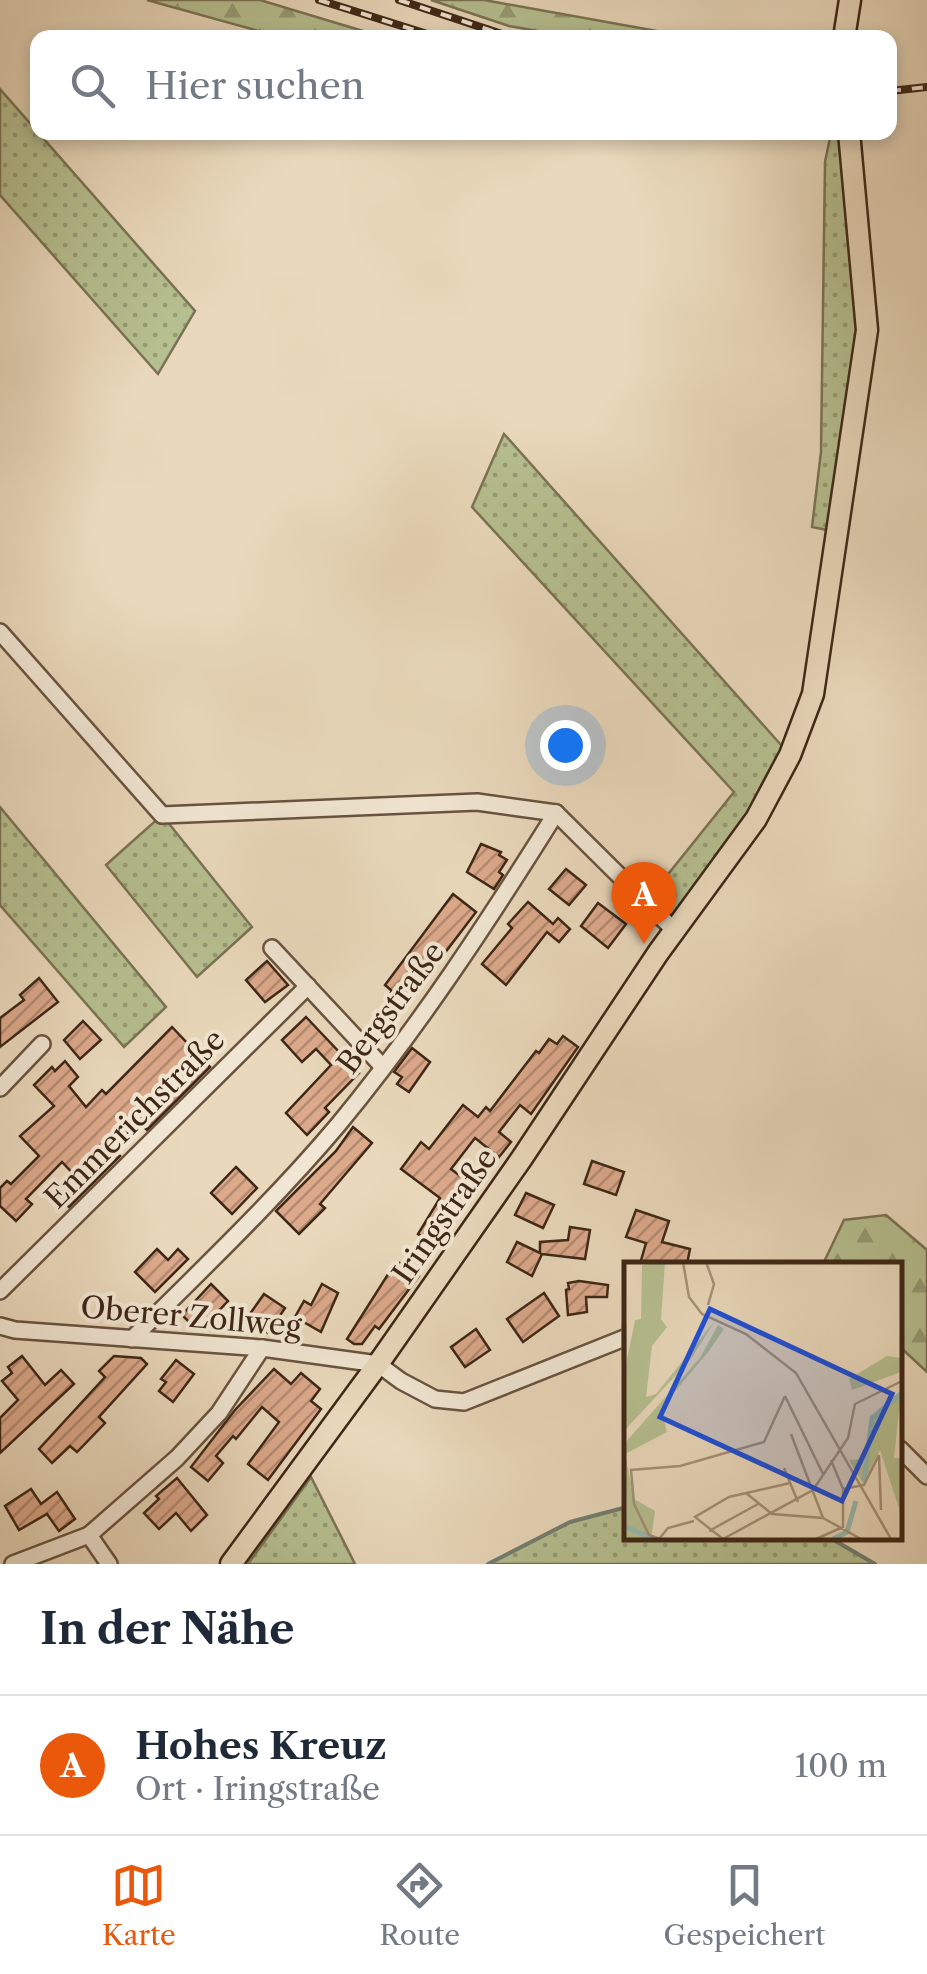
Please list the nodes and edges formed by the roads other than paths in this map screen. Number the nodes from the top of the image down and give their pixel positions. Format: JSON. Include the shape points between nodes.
{"nodes":[{"id":1,"x":850,"y":0,"type":"edge"},
{"id":2,"x":845,"y":30,"type":"edge"},
{"id":3,"x":850,"y":140,"type":"edge"},
{"id":4,"x":0,"y":632,"type":"edge"},
{"id":5,"x":556,"y":813,"type":"junction"},
{"id":6,"x":675,"y":930,"type":"junction"},
{"id":7,"x":272,"y":948,"type":"dead end"},
{"id":8,"x":308,"y":986,"type":"junction"},
{"id":9,"x":42,"y":1044,"type":"dead end"},
{"id":10,"x":382,"y":1066,"type":"junction"},
{"id":11,"x":0,"y":1088,"type":"edge"},
{"id":12,"x":0,"y":1291,"type":"edge"},
{"id":13,"x":0,"y":1326,"type":"edge"},
{"id":14,"x":624,"y":1338,"type":"edge"},
{"id":15,"x":132,"y":1339,"type":"junction"},
{"id":16,"x":262,"y":1348,"type":"junction"},
{"id":17,"x":378,"y":1364,"type":"junction"},
{"id":18,"x":902,"y":1451,"type":"edge"},
{"id":19,"x":927,"y":1476,"type":"edge"},
{"id":20,"x":90,"y":1535,"type":"junction"},
{"id":21,"x":13,"y":1564,"type":"edge"},
{"id":22,"x":109,"y":1564,"type":"edge"},
{"id":23,"x":231,"y":1564,"type":"edge"}],
"edges":[{"from":1,"to":2,"type":"main road"},
{"from":3,"to":6,"type":"main road","name":"Iringstraße","via":[[867,330],[813,694],[756,819]]},
{"from":4,"to":5,"type":"street","via":[[162,814],[478,802]]},
{"from":5,"to":6,"type":"street"},
{"from":5,"to":10,"type":"street","name":"Bergstraße","via":[[480,935]]},
{"from":6,"to":17,"type":"main road","name":"Iringstraße"},
{"from":7,"to":8,"type":"street"},
{"from":8,"to":10,"type":"street"},
{"from":8,"to":12,"type":"street","name":"Emmerichstraße"},
{"from":9,"to":11,"type":"street"},
{"from":10,"to":15,"type":"street","name":"Bergstraße","via":[[253,1217]]},
{"from":13,"to":15,"type":"street","name":"Oberer Zollweg"},
{"from":14,"to":17,"type":"street","via":[[464,1402],[434,1399]]},
{"from":15,"to":16,"type":"street","name":"Oberer Zollweg"},
{"from":16,"to":17,"type":"street","name":"Oberer Zollweg"},
{"from":16,"to":20,"type":"street","via":[[178,1458]]},
{"from":17,"to":23,"type":"main road","name":"Iringstraße"},
{"from":18,"to":19,"type":"street"},
{"from":20,"to":21,"type":"street"},
{"from":20,"to":22,"type":"street"}]}
